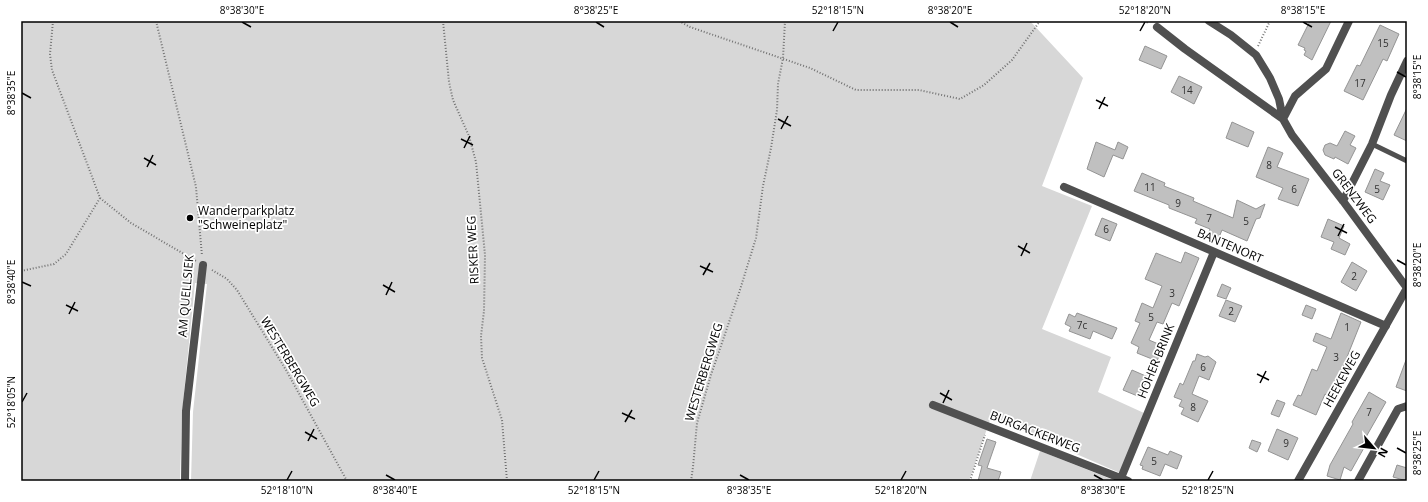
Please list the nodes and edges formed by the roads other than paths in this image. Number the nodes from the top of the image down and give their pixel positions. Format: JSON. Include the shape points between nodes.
{"nodes":[{"id":1,"x":1209,"y":21,"type":"edge"},
{"id":2,"x":1349,"y":21,"type":"edge"},
{"id":3,"x":1217,"y":24,"type":"edge"},
{"id":4,"x":1157,"y":27,"type":"dead end"},
{"id":5,"x":1407,"y":61,"type":"edge"},
{"id":6,"x":1283,"y":119,"type":"junction"},
{"id":7,"x":1372,"y":144,"type":"junction"},
{"id":8,"x":1407,"y":160,"type":"edge"},
{"id":9,"x":1064,"y":187,"type":"dead end"},
{"id":10,"x":1343,"y":200,"type":"junction"},
{"id":11,"x":1214,"y":252,"type":"junction"},
{"id":12,"x":203,"y":265,"type":"road end"},
{"id":13,"x":1407,"y":288,"type":"edge"},
{"id":14,"x":1386,"y":326,"type":"junction"},
{"id":15,"x":933,"y":405,"type":"dead end"},
{"id":16,"x":1407,"y":406,"type":"edge"},
{"id":17,"x":1124,"y":480,"type":"edge"},
{"id":18,"x":185,"y":481,"type":"edge"},
{"id":19,"x":1298,"y":481,"type":"edge"},
{"id":20,"x":1358,"y":481,"type":"edge"}],
"edges":[{"from":1,"to":3,"type":"street","name":"GRENZWEG"},
{"from":2,"to":6,"type":"street","via":[[1326,69],[1295,96]]},
{"from":3,"to":6,"type":"street","name":"GRENZWEG","via":[[1256,54],[1279,99]]},
{"from":4,"to":6,"type":"street","name":"GRENZWEG"},
{"from":5,"to":7,"type":"street"},
{"from":6,"to":10,"type":"street","name":"GRENZWEG","via":[[1292,135]]},
{"from":7,"to":8,"type":"lane"},
{"from":7,"to":10,"type":"street"},
{"from":9,"to":11,"type":"street","name":"BANTENORT"},
{"from":10,"to":13,"type":"street","name":"GRENZWEG"},
{"from":11,"to":14,"type":"street","name":"BANTENORT"},
{"from":11,"to":17,"type":"street","name":"HOHER BRINK"},
{"from":12,"to":18,"type":"street","name":"AM QUELLSIEK","via":[[186,411]]},
{"from":13,"to":14,"type":"street","name":"HEEKEWEG"},
{"from":14,"to":19,"type":"street","name":"HEEKEWEG"},
{"from":15,"to":17,"type":"street","name":"BURGACKERWEG"},
{"from":16,"to":20,"type":"street","via":[[1398,409]]}]}
